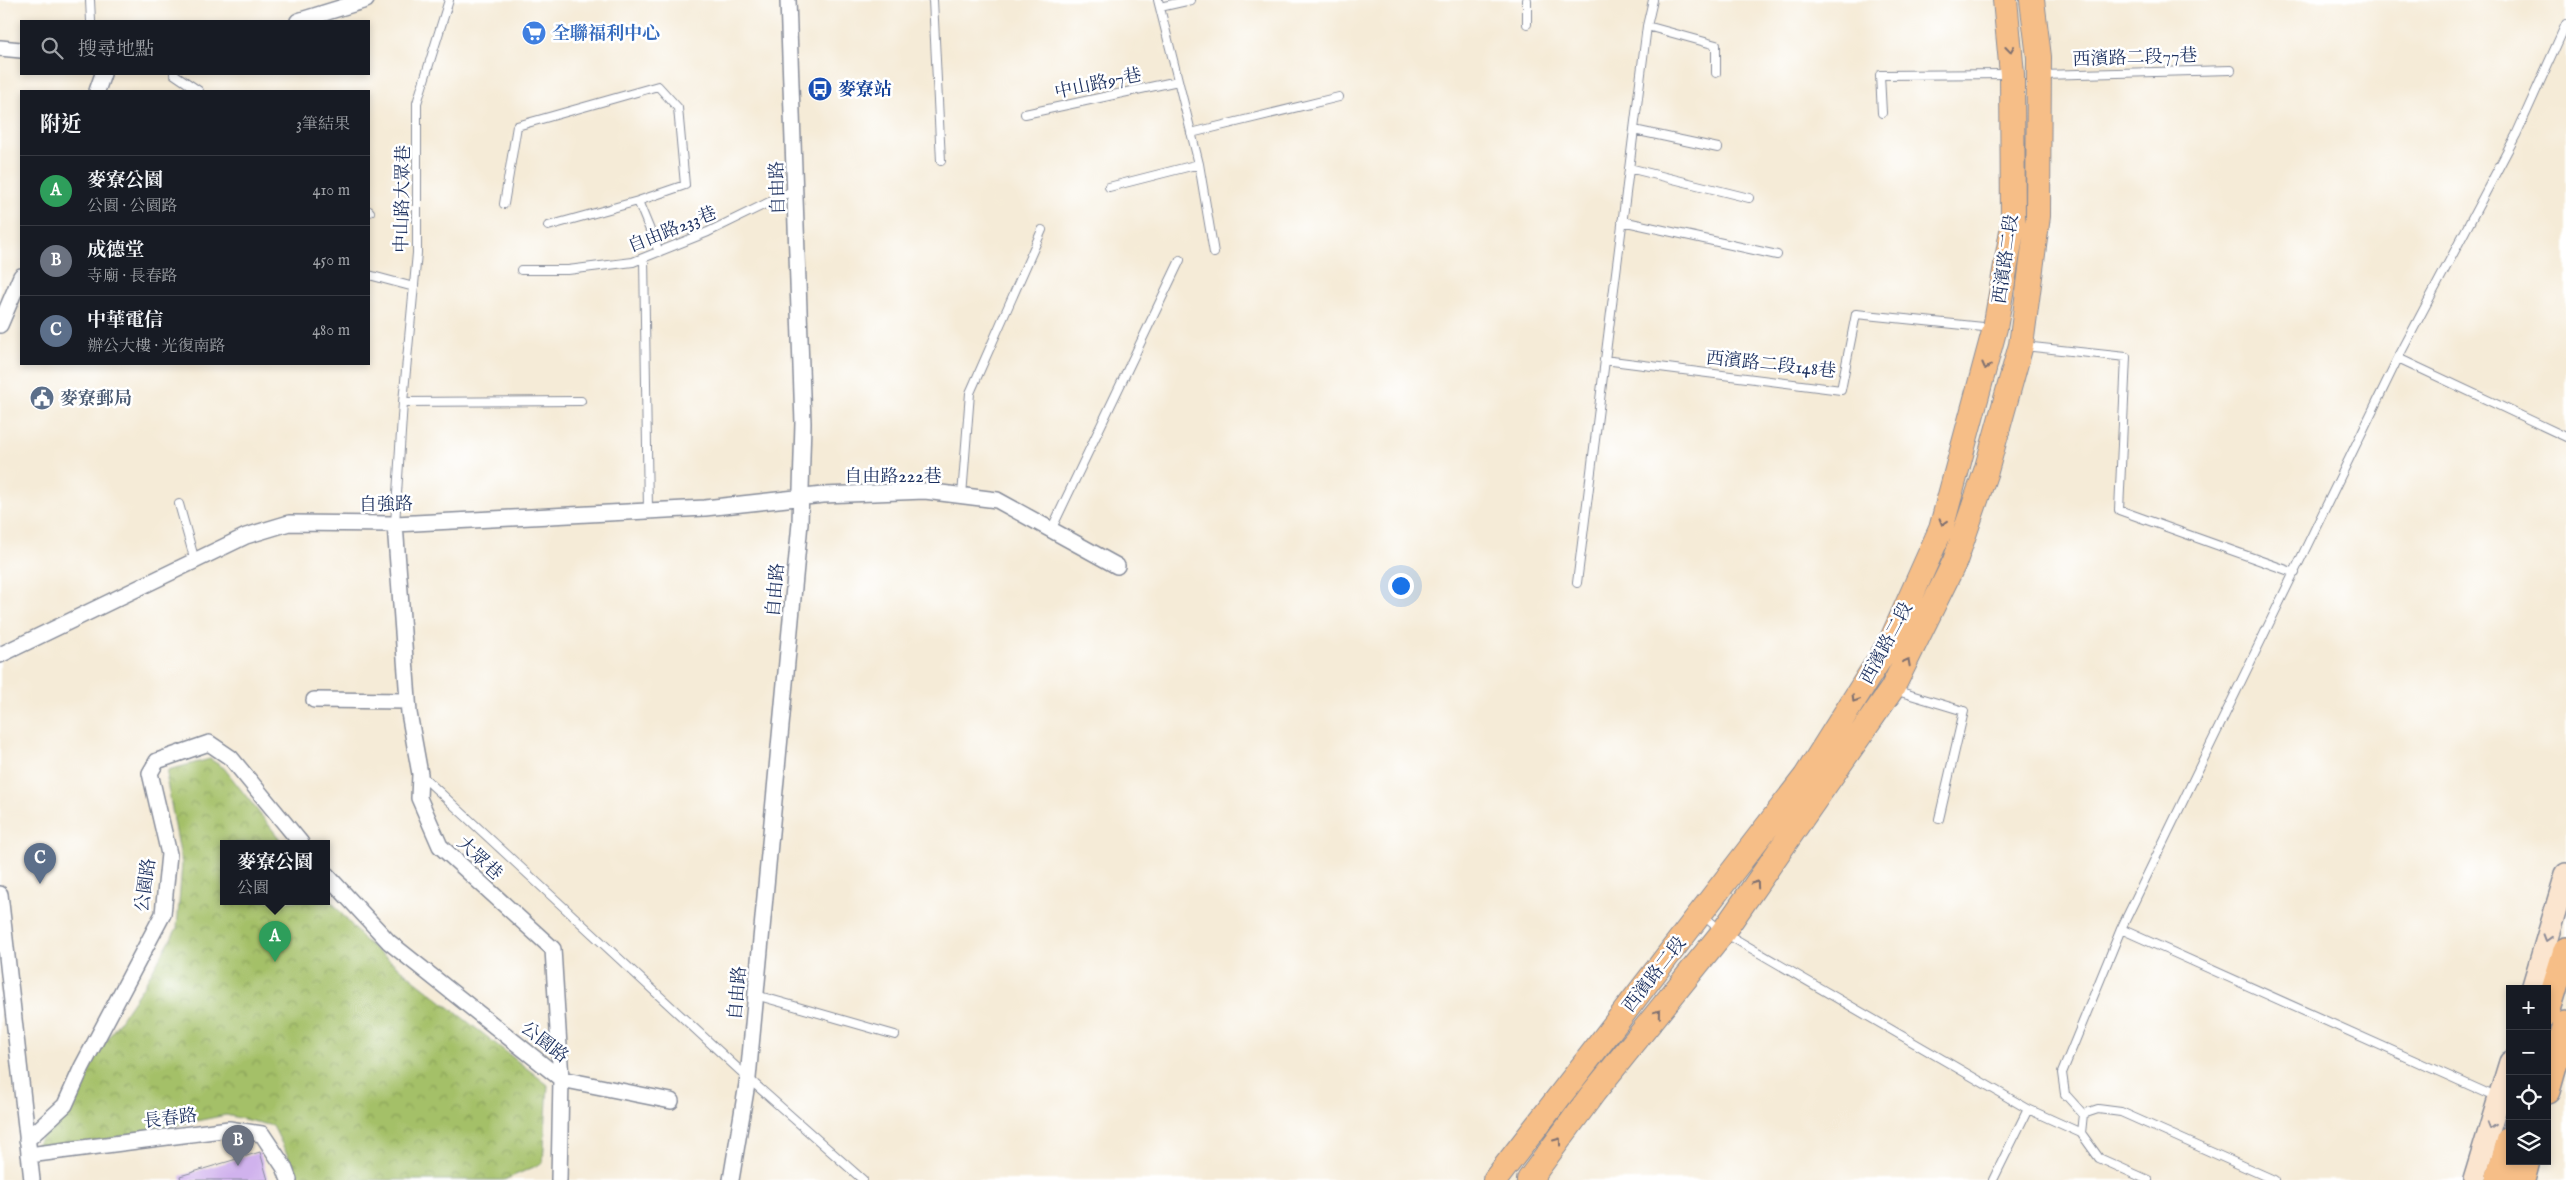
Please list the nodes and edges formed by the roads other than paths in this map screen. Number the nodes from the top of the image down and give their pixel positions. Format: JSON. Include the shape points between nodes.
{"nodes":[{"id":1,"x":90,"y":0,"type":"edge"},
{"id":2,"x":366,"y":0,"type":"edge"},
{"id":3,"x":449,"y":0,"type":"edge"},
{"id":4,"x":788,"y":0,"type":"edge"},
{"id":5,"x":933,"y":0,"type":"edge"},
{"id":6,"x":1191,"y":0,"type":"edge"},
{"id":7,"x":1527,"y":0,"type":"edge"},
{"id":8,"x":1653,"y":0,"type":"edge"},
{"id":9,"x":2005,"y":0,"type":"edge"},
{"id":10,"x":2032,"y":0,"type":"edge"},
{"id":11,"x":1159,"y":4,"type":"edge"},
{"id":12,"x":91,"y":20,"type":"edge"},
{"id":13,"x":301,"y":20,"type":"edge"},
{"id":14,"x":1527,"y":24,"type":"dead end"},
{"id":15,"x":2566,"y":24,"type":"edge"},
{"id":16,"x":1647,"y":26,"type":"junction"},
{"id":17,"x":0,"y":48,"type":"edge"},
{"id":18,"x":20,"y":50,"type":"edge"},
{"id":19,"x":2231,"y":70,"type":"dead end"},
{"id":20,"x":1716,"y":73,"type":"dead end"},
{"id":21,"x":2012,"y":74,"type":"junction"},
{"id":22,"x":103,"y":75,"type":"edge"},
{"id":23,"x":175,"y":75,"type":"edge"},
{"id":24,"x":2039,"y":75,"type":"junction"},
{"id":25,"x":1178,"y":80,"type":"junction"},
{"id":26,"x":97,"y":90,"type":"edge"},
{"id":27,"x":198,"y":90,"type":"edge"},
{"id":28,"x":1339,"y":97,"type":"dead end"},
{"id":29,"x":1882,"y":113,"type":"dead end"},
{"id":30,"x":1025,"y":114,"type":"dead end"},
{"id":31,"x":1634,"y":130,"type":"junction"},
{"id":32,"x":1191,"y":133,"type":"junction"},
{"id":33,"x":1718,"y":148,"type":"dead end"},
{"id":34,"x":941,"y":161,"type":"dead end"},
{"id":35,"x":1199,"y":164,"type":"junction"},
{"id":36,"x":1629,"y":168,"type":"junction"},
{"id":37,"x":1109,"y":187,"type":"dead end"},
{"id":38,"x":796,"y":189,"type":"junction"},
{"id":39,"x":1749,"y":198,"type":"dead end"},
{"id":40,"x":638,"y":200,"type":"junction"},
{"id":41,"x":504,"y":204,"type":"dead end"},
{"id":42,"x":1622,"y":221,"type":"junction"},
{"id":43,"x":548,"y":226,"type":"dead end"},
{"id":44,"x":1042,"y":230,"type":"dead end"},
{"id":45,"x":659,"y":252,"type":"junction"},
{"id":46,"x":1214,"y":253,"type":"dead end"},
{"id":47,"x":1777,"y":256,"type":"dead end"},
{"id":48,"x":644,"y":258,"type":"junction"},
{"id":49,"x":1180,"y":260,"type":"dead end"},
{"id":50,"x":521,"y":270,"type":"dead end"},
{"id":51,"x":370,"y":275,"type":"edge"},
{"id":52,"x":20,"y":280,"type":"edge"},
{"id":53,"x":414,"y":287,"type":"junction"},
{"id":54,"x":0,"y":324,"type":"edge"},
{"id":55,"x":1995,"y":328,"type":"junction"},
{"id":56,"x":2021,"y":346,"type":"junction"},
{"id":57,"x":2398,"y":358,"type":"junction"},
{"id":58,"x":1604,"y":360,"type":"junction"},
{"id":59,"x":581,"y":401,"type":"dead end"},
{"id":60,"x":403,"y":402,"type":"junction"},
{"id":61,"x":2566,"y":437,"type":"edge"},
{"id":62,"x":962,"y":496,"type":"junction"},
{"id":63,"x":802,"y":498,"type":"junction"},
{"id":64,"x":179,"y":504,"type":"dead end"},
{"id":65,"x":648,"y":510,"type":"junction"},
{"id":66,"x":395,"y":524,"type":"junction"},
{"id":67,"x":1051,"y":530,"type":"junction"},
{"id":68,"x":195,"y":561,"type":"junction"},
{"id":69,"x":1117,"y":566,"type":"dead end"},
{"id":70,"x":2295,"y":573,"type":"junction"},
{"id":71,"x":1577,"y":583,"type":"dead end"},
{"id":72,"x":0,"y":655,"type":"edge"},
{"id":73,"x":1892,"y":689,"type":"junction"},
{"id":74,"x":314,"y":700,"type":"dead end"},
{"id":75,"x":408,"y":701,"type":"junction"},
{"id":76,"x":420,"y":774,"type":"junction"},
{"id":77,"x":1938,"y":818,"type":"dead end"},
{"id":78,"x":299,"y":840,"type":"edge"},
{"id":79,"x":2566,"y":874,"type":"edge"},
{"id":80,"x":330,"y":878,"type":"edge"},
{"id":81,"x":0,"y":894,"type":"edge"},
{"id":82,"x":1701,"y":914,"type":"junction"},
{"id":83,"x":2121,"y":929,"type":"junction"},
{"id":84,"x":1723,"y":932,"type":"junction"},
{"id":85,"x":2566,"y":950,"type":"edge"},
{"id":86,"x":2533,"y":985,"type":"edge"},
{"id":87,"x":756,"y":995,"type":"junction"},
{"id":88,"x":2551,"y":1000,"type":"edge"},
{"id":89,"x":2566,"y":1024,"type":"edge"},
{"id":90,"x":895,"y":1035,"type":"dead end"},
{"id":91,"x":2506,"y":1075,"type":"edge"},
{"id":92,"x":2551,"y":1076,"type":"edge"},
{"id":93,"x":748,"y":1078,"type":"junction"},
{"id":94,"x":561,"y":1079,"type":"junction"},
{"id":95,"x":2499,"y":1099,"type":"junction"},
{"id":96,"x":671,"y":1101,"type":"dead end"},
{"id":97,"x":2028,"y":1109,"type":"junction"},
{"id":98,"x":2083,"y":1114,"type":"junction"},
{"id":99,"x":2081,"y":1133,"type":"junction"},
{"id":100,"x":28,"y":1147,"type":"junction"},
{"id":101,"x":2506,"y":1153,"type":"edge"},
{"id":102,"x":2527,"y":1165,"type":"edge"},
{"id":103,"x":32,"y":1180,"type":"edge"},
{"id":104,"x":289,"y":1180,"type":"edge"},
{"id":105,"x":559,"y":1180,"type":"edge"},
{"id":106,"x":731,"y":1180,"type":"edge"},
{"id":107,"x":863,"y":1180,"type":"edge"},
{"id":108,"x":1495,"y":1180,"type":"edge"},
{"id":109,"x":1529,"y":1180,"type":"edge"},
{"id":110,"x":1993,"y":1180,"type":"edge"},
{"id":111,"x":2148,"y":1180,"type":"edge"},
{"id":112,"x":2274,"y":1180,"type":"edge"},
{"id":113,"x":2474,"y":1180,"type":"edge"},
{"id":114,"x":2498,"y":1180,"type":"edge"},
{"id":115,"x":2522,"y":1180,"type":"edge"}],
"edges":[{"from":1,"to":12,"type":"lane"},
{"from":2,"to":13,"type":"street"},
{"from":3,"to":53,"type":"lane","name":"中山路大眾巷","via":[[417,103]]},
{"from":4,"to":38,"type":"street","name":"自由路"},
{"from":5,"to":34,"type":"lane"},
{"from":6,"to":11,"type":"lane"},
{"from":7,"to":14,"type":"lane"},
{"from":8,"to":16,"type":"lane"},
{"from":9,"to":21,"type":"main road","name":"西濱路二段","one_way":true},
{"from":10,"to":24,"type":"main road","name":"西濱路二段"},
{"from":11,"to":25,"type":"lane"},
{"from":15,"to":57,"type":"lane","via":[[2516,135]]},
{"from":16,"to":20,"type":"lane","via":[[1716,45]]},
{"from":16,"to":31,"type":"lane"},
{"from":17,"to":18,"type":"street"},
{"from":19,"to":24,"type":"lane","name":"西濱路二段77巷"},
{"from":21,"to":29,"type":"lane","via":[[1880,75]]},
{"from":21,"to":55,"type":"main road","name":"西濱路二段","via":[[2013,226]]},
{"from":22,"to":26,"type":"street"},
{"from":23,"to":27,"type":"lane"},
{"from":24,"to":56,"type":"main road","name":"西濱路二段","via":[[2038,216]]},
{"from":25,"to":30,"type":"lane","name":"中山路97巷"},
{"from":25,"to":32,"type":"lane"},
{"from":28,"to":32,"type":"lane"},
{"from":31,"to":33,"type":"lane"},
{"from":31,"to":36,"type":"lane"},
{"from":32,"to":35,"type":"lane"},
{"from":35,"to":37,"type":"lane"},
{"from":35,"to":46,"type":"lane"},
{"from":36,"to":39,"type":"lane"},
{"from":36,"to":42,"type":"lane"},
{"from":38,"to":45,"type":"lane","name":"自由路233巷"},
{"from":38,"to":63,"type":"street","name":"自由路"},
{"from":40,"to":41,"type":"lane","via":[[685,185],[678,108],[658,86],[517,126]]},
{"from":40,"to":43,"type":"lane"},
{"from":40,"to":45,"type":"lane"},
{"from":42,"to":47,"type":"lane"},
{"from":42,"to":58,"type":"lane"},
{"from":44,"to":62,"type":"lane","via":[[970,393]]},
{"from":45,"to":48,"type":"lane","name":"自由路233巷"},
{"from":48,"to":50,"type":"lane","name":"自由路233巷","via":[[568,270]]},
{"from":48,"to":65,"type":"lane"},
{"from":49,"to":67,"type":"lane"},
{"from":51,"to":53,"type":"lane"},
{"from":52,"to":54,"type":"street"},
{"from":53,"to":60,"type":"lane","name":"中山路大眾巷"},
{"from":55,"to":58,"type":"lane","name":"西濱路二段148巷","via":[[1856,314],[1841,390]]},
{"from":55,"to":82,"type":"main road","name":"西濱路二段","one_way":true,"via":[[1941,529],[1891,641],[1806,776]]},
{"from":56,"to":70,"type":"lane","via":[[2126,357],[2119,510]]},
{"from":73,"to":56,"type":"main road","name":"西濱路二段","one_way":true,"via":[[1955,561],[1986,471]]},
{"from":57,"to":61,"type":"lane"},
{"from":57,"to":70,"type":"lane"},
{"from":58,"to":71,"type":"lane"},
{"from":59,"to":60,"type":"lane"},
{"from":60,"to":66,"type":"lane","name":"中山路大眾巷"},
{"from":62,"to":63,"type":"street","name":"自由路222巷","via":[[925,491]]},
{"from":62,"to":67,"type":"street","name":"自由路222巷","via":[[996,500]]},
{"from":63,"to":65,"type":"street","name":"自強路"},
{"from":63,"to":87,"type":"street","name":"自由路"},
{"from":64,"to":68,"type":"lane"},
{"from":65,"to":66,"type":"street","name":"自強路"},
{"from":66,"to":68,"type":"street","name":"自強路","via":[[289,523],[246,536]]},
{"from":66,"to":75,"type":"street","name":"大眾巷"},
{"from":67,"to":69,"type":"street","name":"自由路222巷"},
{"from":68,"to":72,"type":"street","name":"自強路"},
{"from":70,"to":83,"type":"lane"},
{"from":73,"to":77,"type":"lane","via":[[1964,711]]},
{"from":84,"to":73,"type":"main road","name":"西濱路二段","one_way":true},
{"from":74,"to":75,"type":"street"},
{"from":75,"to":76,"type":"street","name":"大眾巷"},
{"from":76,"to":93,"type":"lane"},
{"from":76,"to":94,"type":"street","name":"大眾巷","via":[[419,798],[440,846],[553,949]]},
{"from":78,"to":100,"type":"street","name":"公園路","via":[[232,758],[209,743],[157,761],[150,773],[169,854],[163,914],[82,1067],[66,1106]]},
{"from":79,"to":86,"type":"main road","one_way":true},
{"from":80,"to":94,"type":"street","name":"公園路","via":[[389,942]]},
{"from":81,"to":100,"type":"street"},
{"from":82,"to":84,"type":"lane"},
{"from":82,"to":108,"type":"main road","name":"西濱路二段"},
{"from":83,"to":95,"type":"lane"},
{"from":83,"to":98,"type":"lane","via":[[2062,1073],[2065,1094]]},
{"from":84,"to":97,"type":"lane"},
{"from":109,"to":84,"type":"main road","name":"西濱路二段","one_way":true,"via":[[1594,1092]]},
{"from":85,"to":88,"type":"highway"},
{"from":87,"to":90,"type":"lane"},
{"from":87,"to":93,"type":"street","name":"自由路"},
{"from":89,"to":92,"type":"highway"},
{"from":91,"to":95,"type":"main road"},
{"from":93,"to":106,"type":"street","name":"自由路"},
{"from":93,"to":107,"type":"lane"},
{"from":94,"to":96,"type":"street"},
{"from":94,"to":105,"type":"street"},
{"from":95,"to":113,"type":"main road","one_way":true},
{"from":97,"to":99,"type":"lane"},
{"from":97,"to":110,"type":"lane"},
{"from":98,"to":99,"type":"lane"},
{"from":98,"to":112,"type":"lane","via":[[2098,1109],[2121,1112]]},
{"from":99,"to":111,"type":"lane","via":[[2099,1158]]},
{"from":100,"to":103,"type":"street"},
{"from":100,"to":104,"type":"street","name":"長春路","via":[[229,1129],[262,1134]]},
{"from":101,"to":114,"type":"highway"},
{"from":102,"to":115,"type":"highway"}]}
